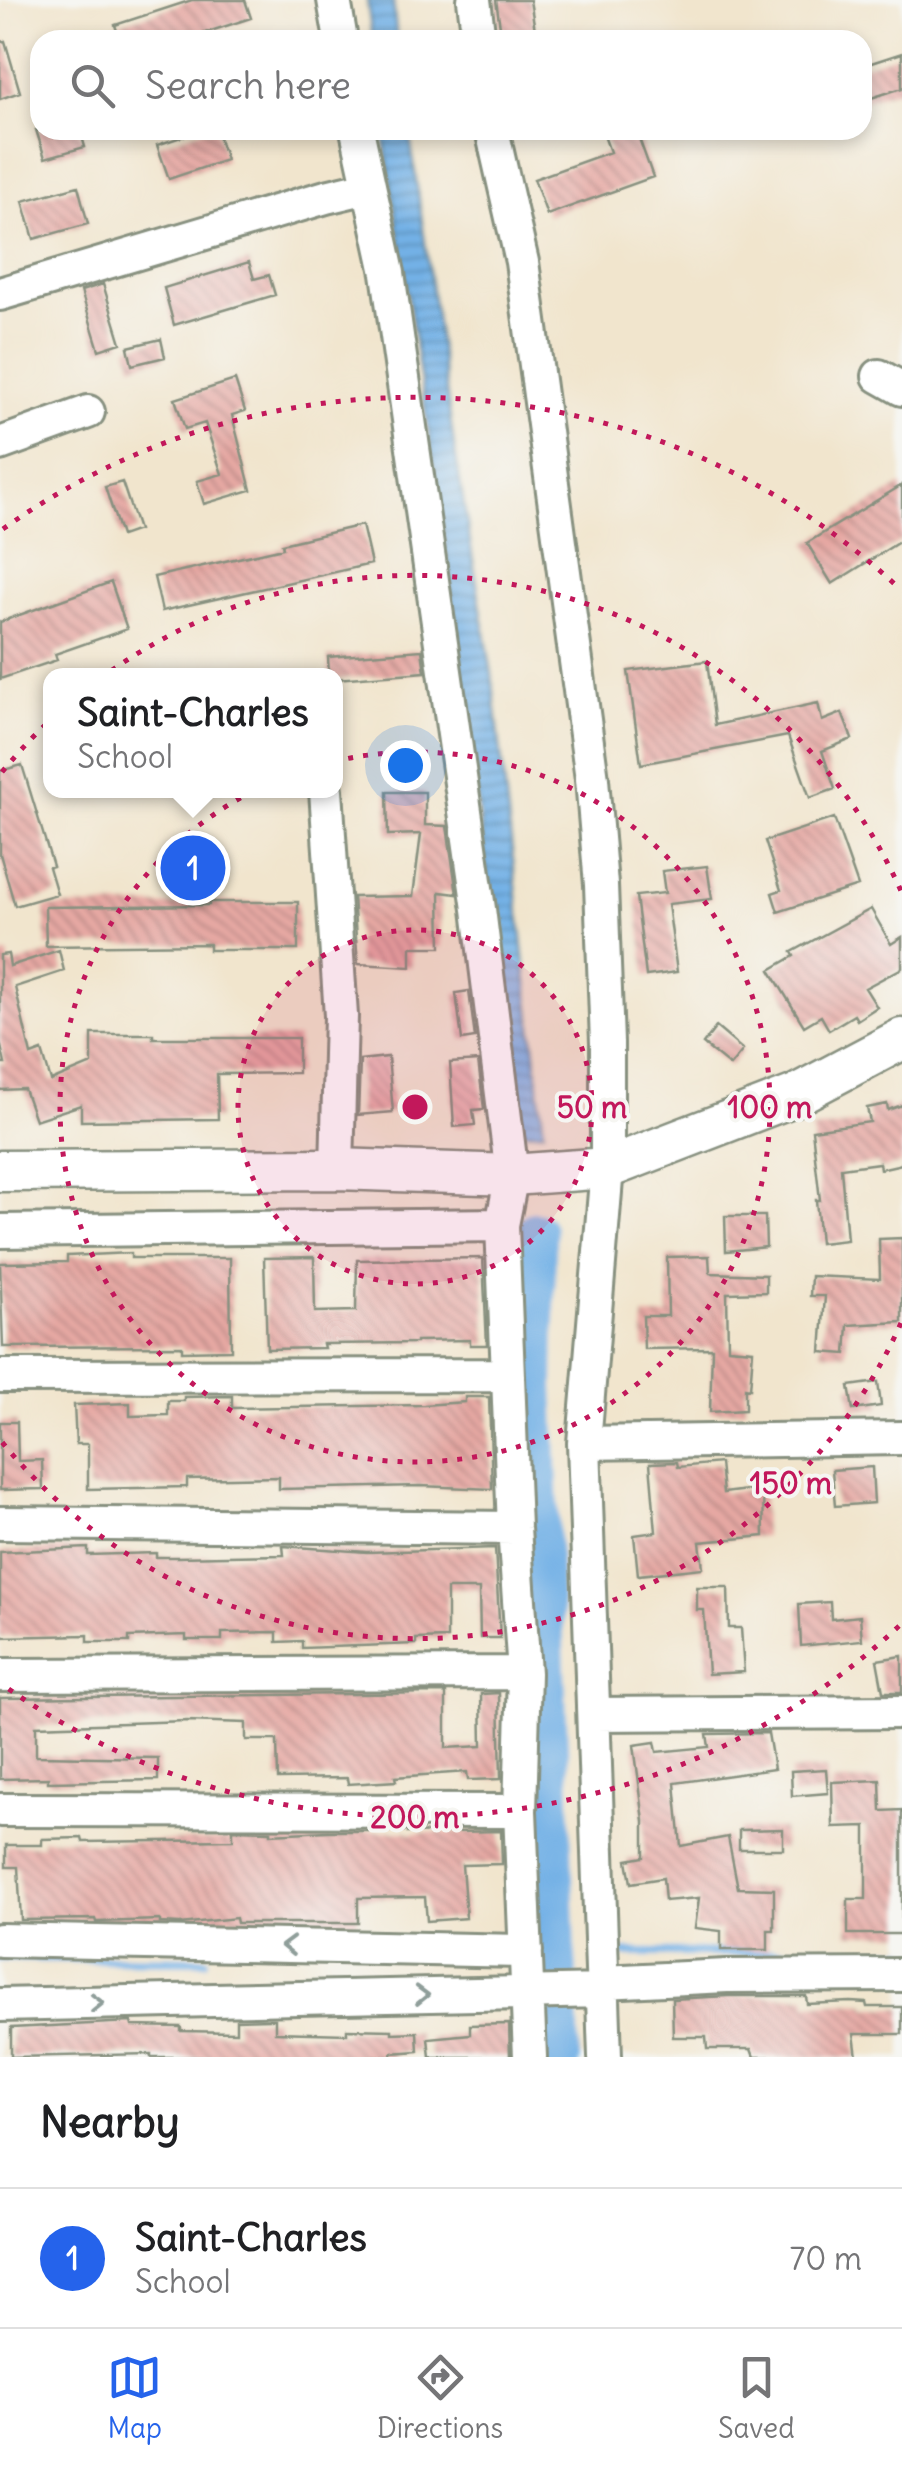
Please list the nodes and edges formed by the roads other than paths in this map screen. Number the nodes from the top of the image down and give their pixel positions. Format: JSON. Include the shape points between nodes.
{"nodes":[{"id":1,"x":334,"y":0,"type":"edge"},
{"id":2,"x":474,"y":0,"type":"edge"},
{"id":3,"x":339,"y":30,"type":"edge"},
{"id":4,"x":477,"y":30,"type":"edge"},
{"id":5,"x":359,"y":140,"type":"edge"},
{"id":6,"x":494,"y":140,"type":"edge"},
{"id":7,"x":368,"y":187,"type":"junction"},
{"id":8,"x":0,"y":294,"type":"edge"},
{"id":9,"x":88,"y":412,"type":"dead end"},
{"id":10,"x":0,"y":444,"type":"edge"},
{"id":11,"x":327,"y":798,"type":"edge"},
{"id":12,"x":902,"y":1038,"type":"edge"},
{"id":13,"x":608,"y":1168,"type":"junction"},
{"id":14,"x":337,"y":1169,"type":"junction"},
{"id":15,"x":0,"y":1171,"type":"edge"},
{"id":16,"x":512,"y":1175,"type":"junction"},
{"id":17,"x":502,"y":1225,"type":"junction"},
{"id":18,"x":0,"y":1231,"type":"edge"},
{"id":19,"x":508,"y":1375,"type":"junction"},
{"id":20,"x":0,"y":1376,"type":"edge"},
{"id":21,"x":902,"y":1438,"type":"edge"},
{"id":22,"x":584,"y":1444,"type":"junction"},
{"id":23,"x":0,"y":1524,"type":"edge"},
{"id":24,"x":514,"y":1528,"type":"junction"},
{"id":25,"x":524,"y":1673,"type":"junction"},
{"id":26,"x":0,"y":1675,"type":"edge"},
{"id":27,"x":902,"y":1712,"type":"edge"},
{"id":28,"x":594,"y":1714,"type":"junction"},
{"id":29,"x":0,"y":1810,"type":"edge"},
{"id":30,"x":520,"y":1811,"type":"junction"},
{"id":31,"x":0,"y":1940,"type":"edge"},
{"id":32,"x":526,"y":1951,"type":"junction"},
{"id":33,"x":902,"y":1975,"type":"edge"},
{"id":34,"x":603,"y":1986,"type":"junction"},
{"id":35,"x":529,"y":1992,"type":"junction"},
{"id":36,"x":0,"y":2005,"type":"edge"},
{"id":37,"x":530,"y":2057,"type":"edge"},
{"id":38,"x":605,"y":2057,"type":"edge"}],
"edges":[{"from":1,"to":3,"type":"street"},
{"from":2,"to":4,"type":"street"},
{"from":5,"to":7,"type":"street"},
{"from":6,"to":13,"type":"street","via":[[522,262],[592,779]]},
{"from":7,"to":8,"type":"street"},
{"from":7,"to":16,"type":"street","via":[[388,272],[449,690]]},
{"from":9,"to":10,"type":"street"},
{"from":11,"to":14,"type":"street","via":[[341,1016]]},
{"from":12,"to":13,"type":"main road","via":[[796,1095]]},
{"from":13,"to":16,"type":"main road"},
{"from":13,"to":22,"type":"street"},
{"from":14,"to":15,"type":"main road"},
{"from":14,"to":16,"type":"main road"},
{"from":16,"to":17,"type":"street"},
{"from":17,"to":18,"type":"street"},
{"from":17,"to":19,"type":"street"},
{"from":19,"to":20,"type":"street"},
{"from":19,"to":24,"type":"street"},
{"from":21,"to":22,"type":"street"},
{"from":22,"to":28,"type":"street"},
{"from":23,"to":24,"type":"street"},
{"from":24,"to":25,"type":"street"},
{"from":25,"to":26,"type":"street"},
{"from":25,"to":30,"type":"street"},
{"from":27,"to":28,"type":"street"},
{"from":28,"to":34,"type":"street"},
{"from":29,"to":30,"type":"street"},
{"from":30,"to":32,"type":"street"},
{"from":32,"to":31,"type":"street","one_way":true},
{"from":32,"to":35,"type":"street"},
{"from":33,"to":34,"type":"street","via":[[727,1976]]},
{"from":34,"to":35,"type":"street"},
{"from":34,"to":38,"type":"street"},
{"from":36,"to":35,"type":"street","one_way":true},
{"from":35,"to":37,"type":"street"}]}
